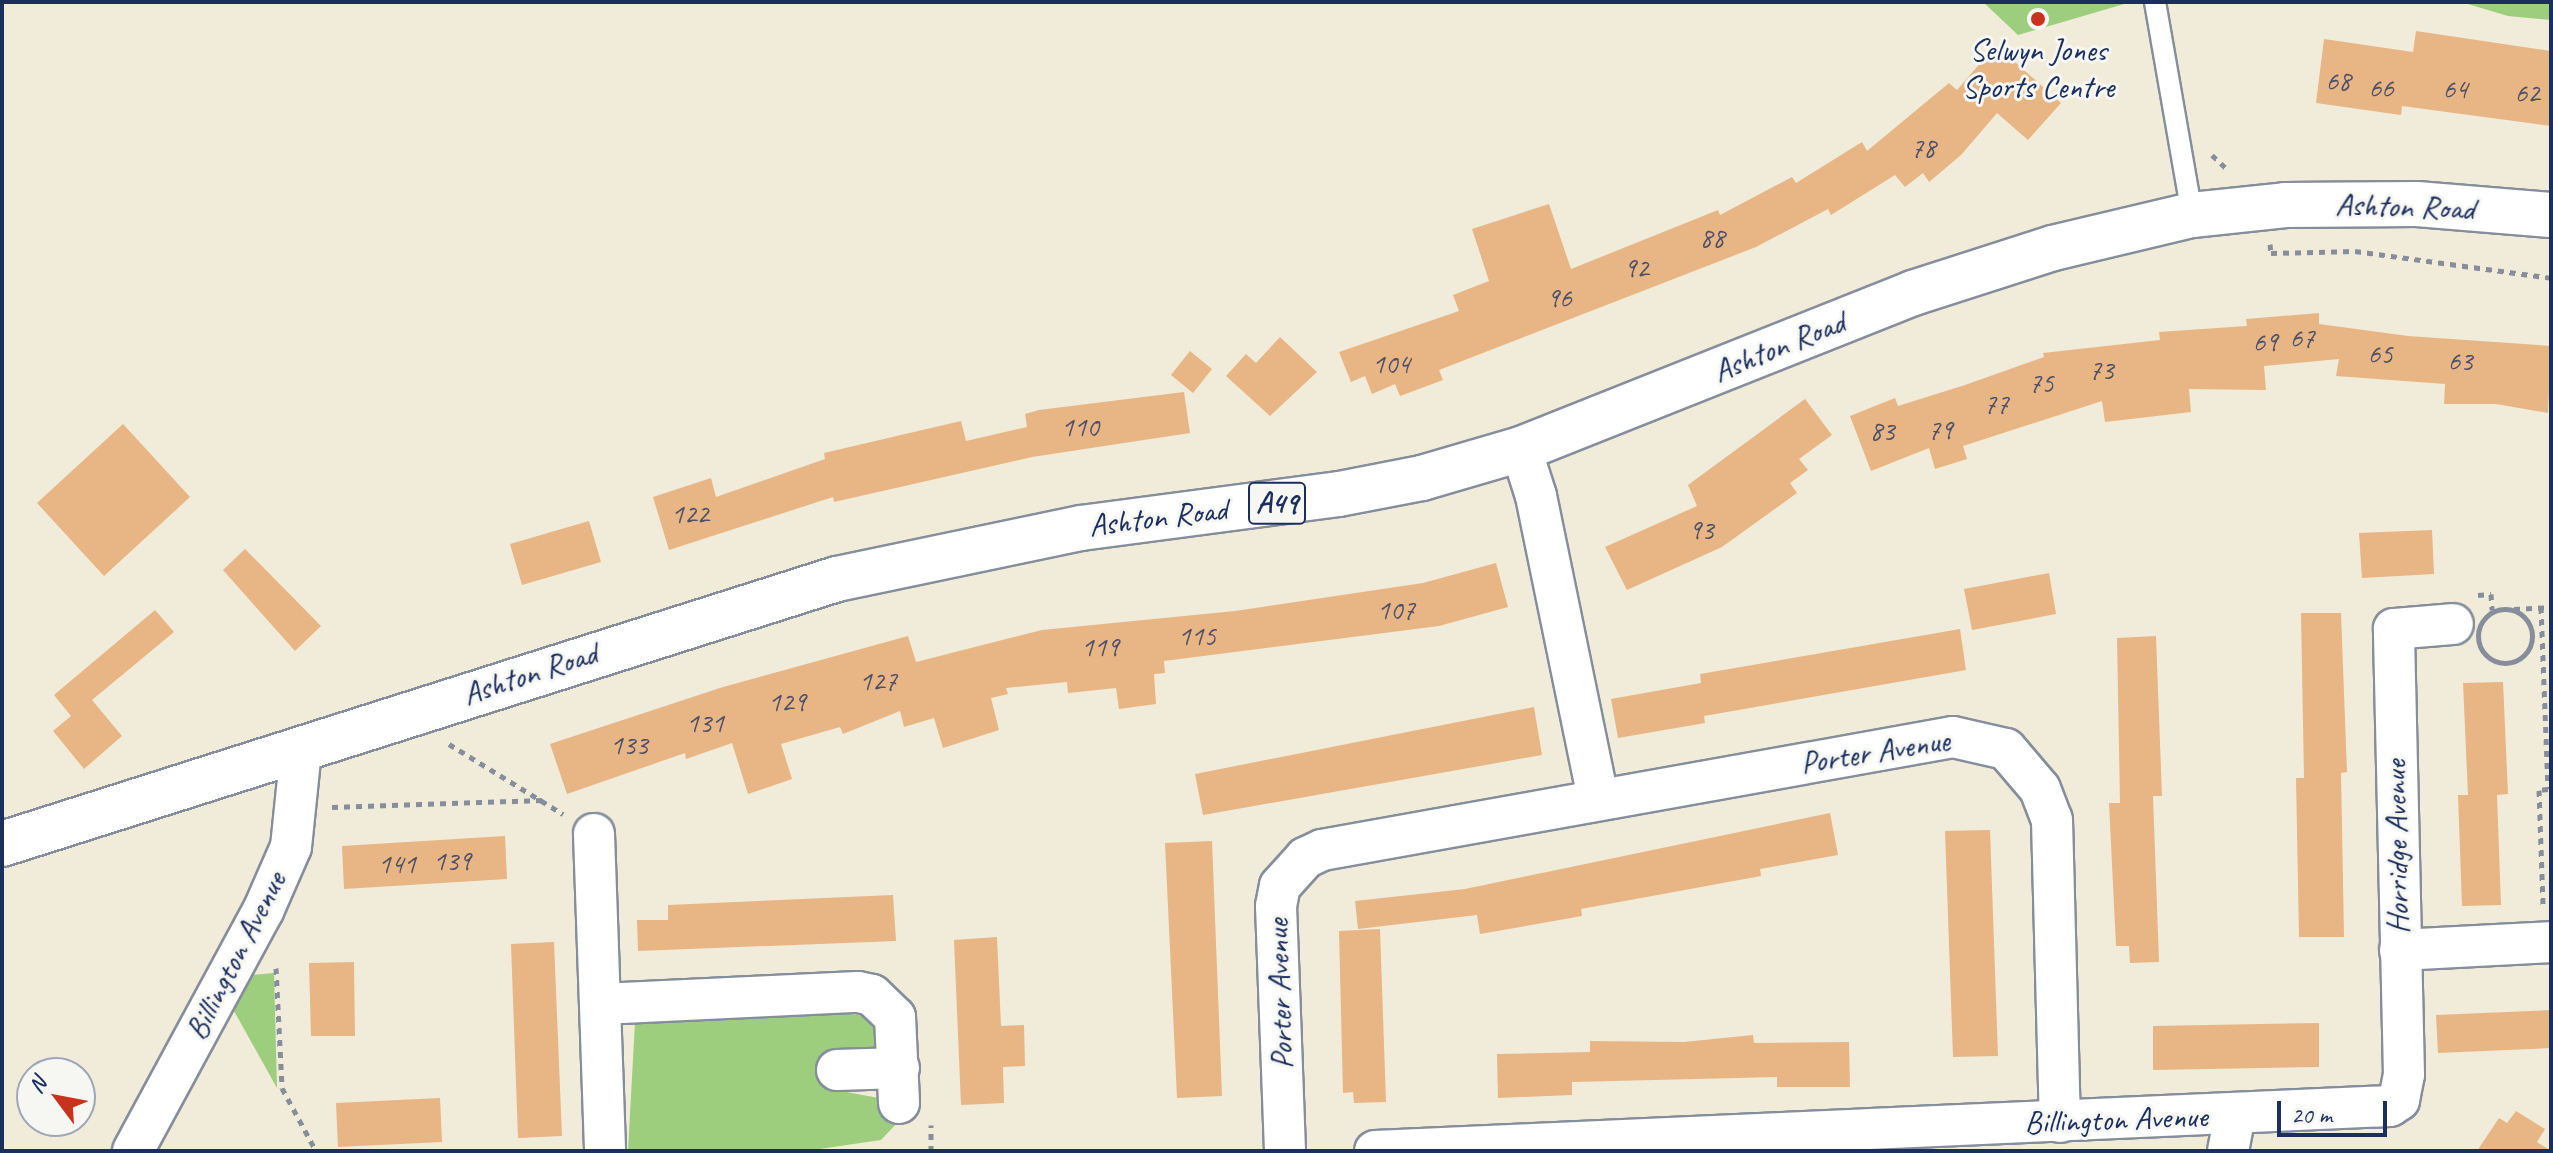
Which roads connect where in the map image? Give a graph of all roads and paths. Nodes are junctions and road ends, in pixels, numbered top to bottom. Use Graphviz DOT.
graph roads {
  1 [pos="2155,2"];
  2 [pos="2192,215"];
  3 [pos="2551,215"];
  4 [pos="2271,253"];
  5 [pos="2551,278"];
  6 [pos="1521,449"];
  7 [pos="2541,607"];
  8 [pos="2551,607"];
  9 [pos="2509,610"];
  10 [pos="2453,624"];
  11 [pos="441,740"];
  12 [pos="301,750"];
  13 [pos="2549,751"];
  14 [pos="1598,799"];
  15 [pos="543,800"];
  16 [pos="298,808"];
  17 [pos="594,834"];
  18 [pos="2,844"];
  19 [pos="2548,942"];
  20 [pos="2400,950"];
  21 [pos="235,963"];
  22 [pos="601,1004"];
  23 [pos="837,1070"];
  24 [pos="2376,1110"];
  25 [pos="2060,1122"];
  26 [pos="2231,1133"];
  27 [pos="133,1151"];
  28 [pos="316,1151"];
  29 [pos="605,1151"];
  30 [pos="1285,1151"];
  31 [pos="1375,1151"];
  1 -- 2 [label="lane"];
  2 -- 3 [label="main road, Ashton Road / A49"];
  2 -- 6 [label="main road, Ashton Road / A49"];
  4 -- 5 [label="path"];
  6 -- 12 [label="main road, Ashton Road / A49"];
  6 -- 14 [label="street"];
  7 -- 8 [label="path"];
  7 -- 9 [label="path"];
  7 -- 13 [label="path"];
  9 -- 9 [label="path"];
  10 -- 20 [label="street, Horridge Avenue"];
  11 -- 15 [label="path"];
  12 -- 16 [label="street, Billington Avenue"];
  12 -- 18 [label="main road, Ashton Road / A49"];
  13 -- 19 [label="path"];
  14 -- 25 [label="street, Porter Avenue"];
  14 -- 30 [label="street, Porter Avenue"];
  15 -- 16 [label="path"];
  15 -- 17 [label="path"];
  16 -- 21 [label="street, Billington Avenue"];
  17 -- 22 [label="street"];
  19 -- 20 [label="street"];
  20 -- 24 [label="street, Horridge Avenue"];
  21 -- 27 [label="street, Billington Avenue"];
  21 -- 28 [label="path"];
  22 -- 23 [label="street"];
  22 -- 29 [label="street"];
  24 -- 26 [label="street, Billington Avenue"];
  25 -- 26 [label="street, Billington Avenue"];
  25 -- 31 [label="street, Billington Avenue"];
}
